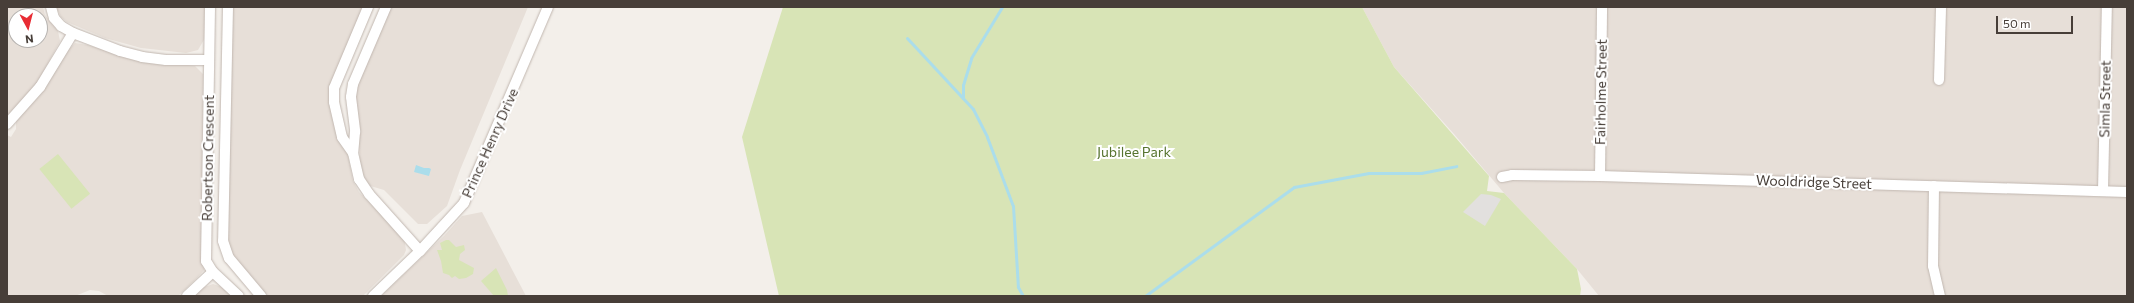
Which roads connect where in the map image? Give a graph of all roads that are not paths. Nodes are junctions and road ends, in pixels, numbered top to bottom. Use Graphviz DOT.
graph roads {
  1 [pos="51,7"];
  2 [pos="210,7"];
  3 [pos="228,7"];
  4 [pos="368,7"];
  5 [pos="386,7"];
  6 [pos="548,7"];
  7 [pos="1602,7"];
  8 [pos="1941,7"];
  9 [pos="2107,7"];
  10 [pos="73,33"];
  11 [pos="209,60"];
  12 [pos="1939,80"];
  13 [pos="7,124"];
  14 [pos="353,154"];
  15 [pos="1600,176"];
  16 [pos="1502,177"];
  17 [pos="1934,186"];
  18 [pos="2103,191"];
  19 [pos="2127,192"];
  20 [pos="420,251"];
  21 [pos="213,272"];
  22 [pos="187,296"];
  23 [pos="239,296"];
  24 [pos="261,296"];
  25 [pos="373,296"];
  26 [pos="1940,296"];
  1 -- 10 [label="street"];
  2 -- 11 [label="street, Robertson Crescent"];
  3 -- 24 [label="street, Robertson Crescent"];
  4 -- 14 [label="street"];
  5 -- 14 [label="street"];
  6 -- 20 [label="street, Prince Henry Drive"];
  7 -- 15 [label="street, Fairholme Street"];
  8 -- 12 [label="street"];
  9 -- 18 [label="street, Simla Street"];
  10 -- 11 [label="street"];
  10 -- 13 [label="street"];
  11 -- 21 [label="street, Robertson Crescent"];
  14 -- 20 [label="street"];
  15 -- 16 [label="street, Wooldridge Street"];
  15 -- 17 [label="street, Wooldridge Street"];
  17 -- 18 [label="street, Wooldridge Street"];
  17 -- 26 [label="street"];
  18 -- 19 [label="street, Wooldridge Street"];
  20 -- 25 [label="street, Prince Henry Drive"];
  21 -- 22 [label="street"];
  21 -- 23 [label="street, Robertson Crescent"];
}
